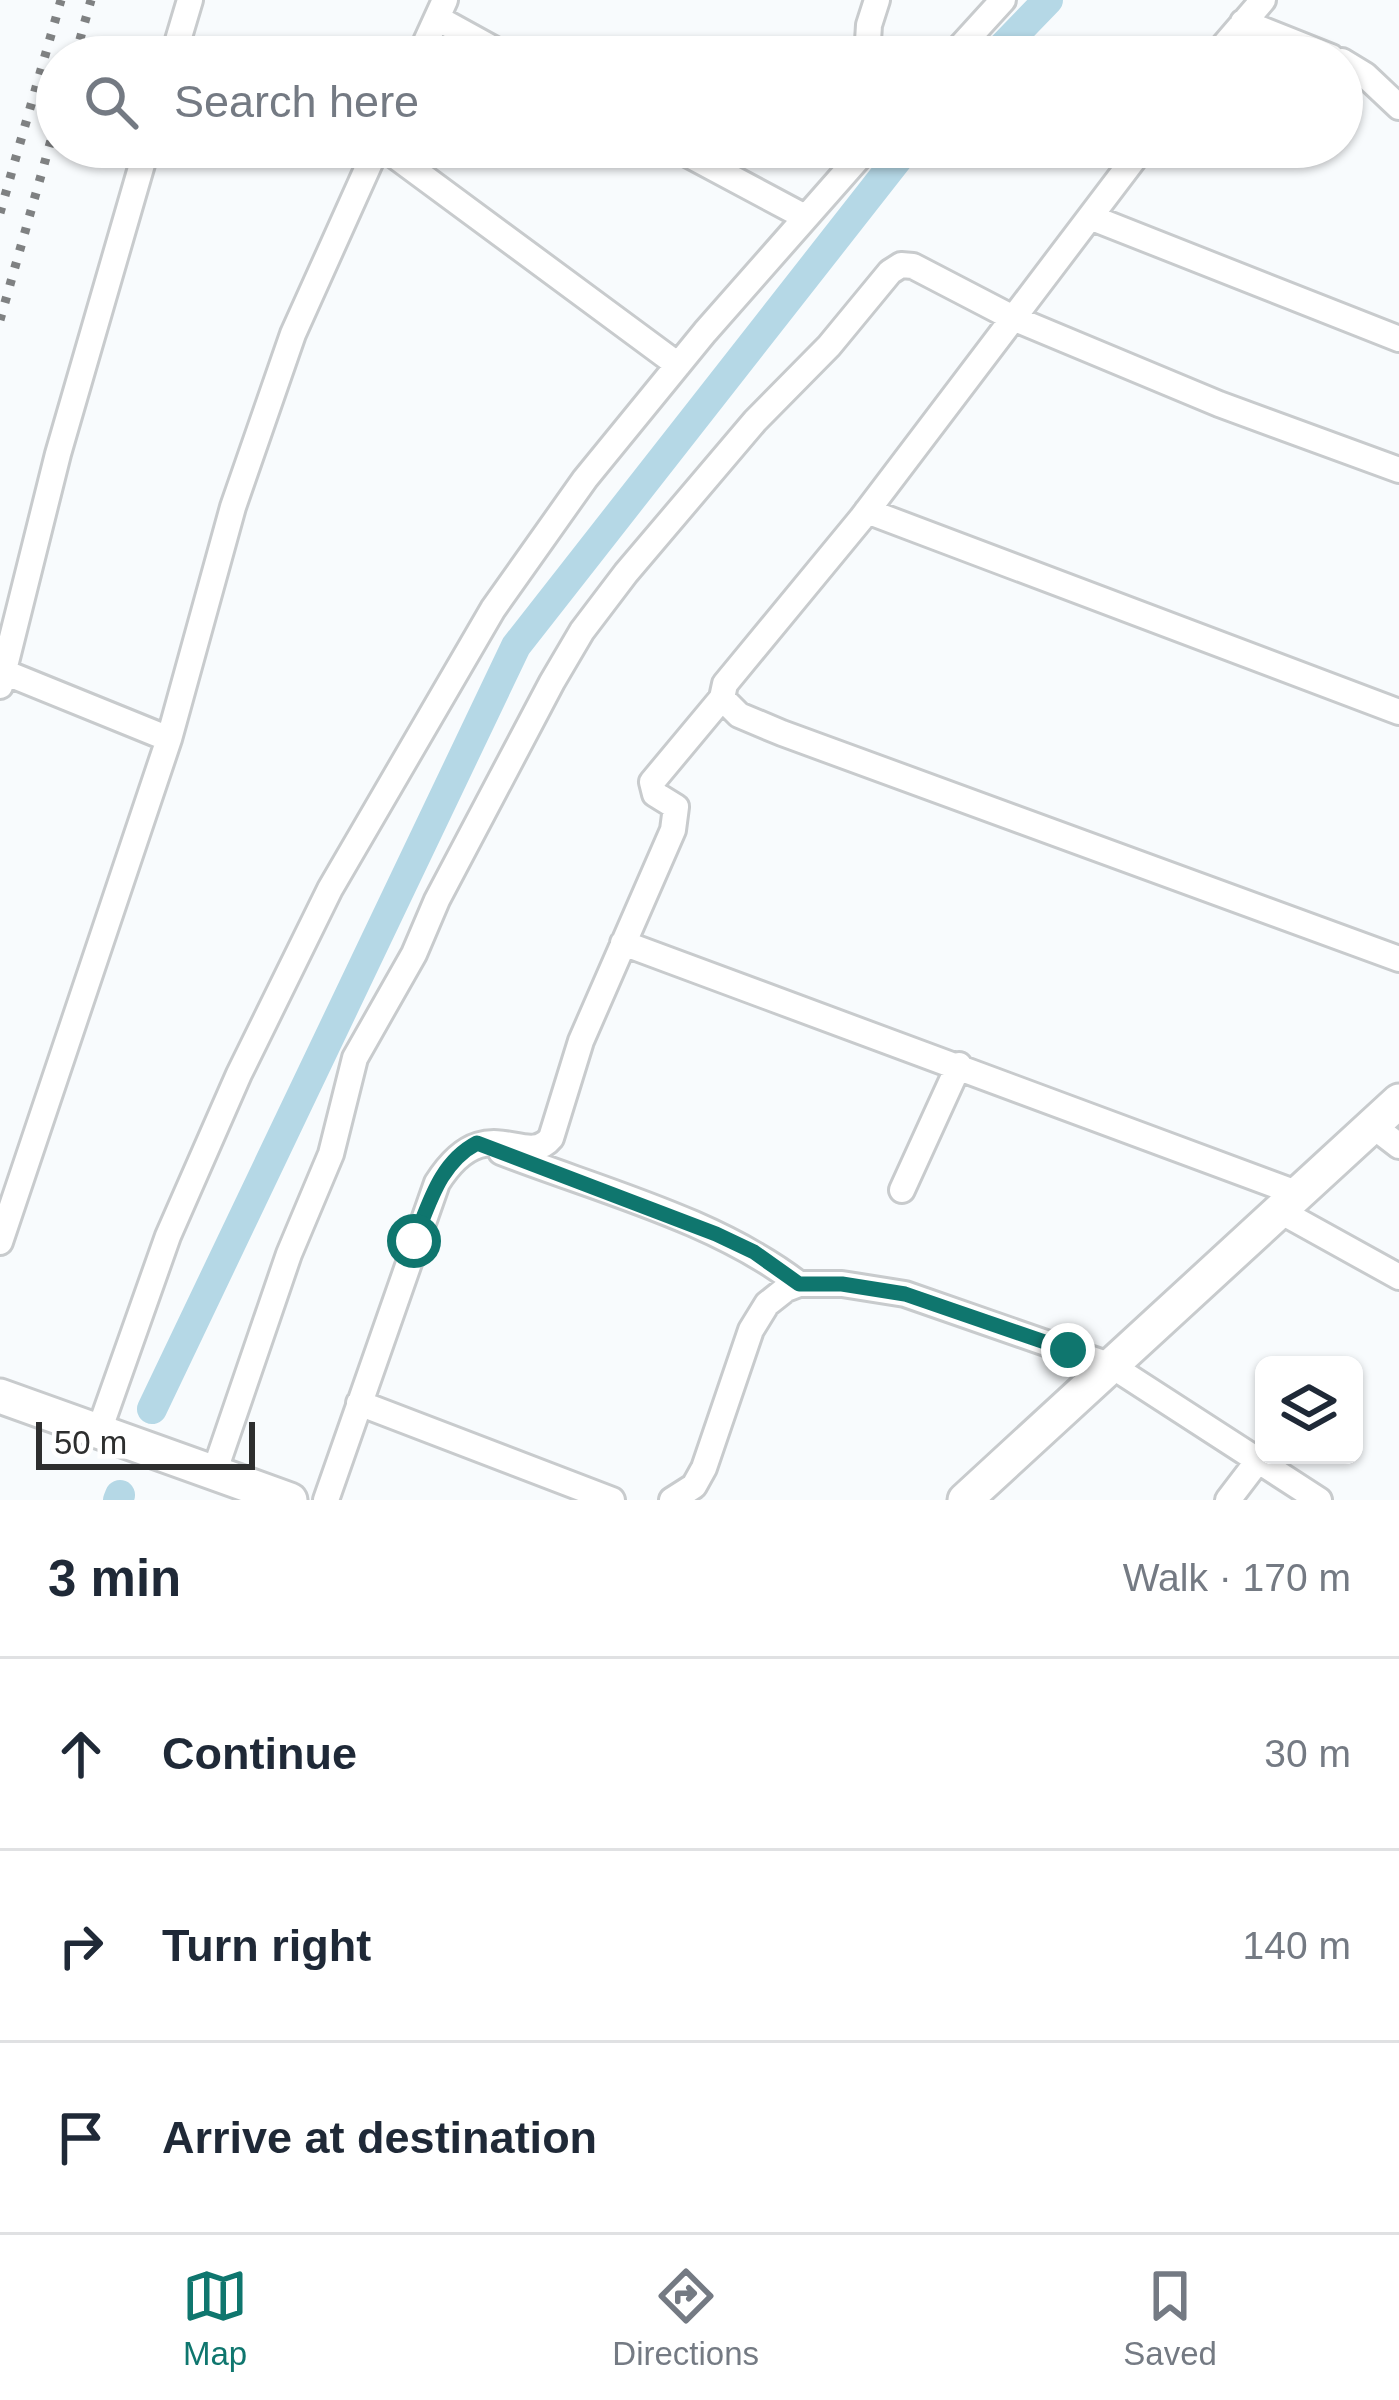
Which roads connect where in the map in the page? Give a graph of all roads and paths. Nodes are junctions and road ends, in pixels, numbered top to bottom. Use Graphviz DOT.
graph roads {
  1 [pos="190,0"];
  2 [pos="877,0"];
  3 [pos="1003,0"];
  4 [pos="1263,0"];
  5 [pos="441,9"];
  6 [pos="1243,22"];
  7 [pos="179,36"];
  8 [pos="479,36"];
  9 [pos="868,36"];
  10 [pos="970,36"];
  11 [pos="1231,36"];
  12 [pos="1278,36"];
  13 [pos="1363,74"];
  14 [pos="1399,107"];
  15 [pos="141,168"];
  16 [pos="370,168"];
  17 [pos="409,168"];
  18 [pos="713,168"];
  19 [pos="849,168"];
  20 [pos="1127,168"];
  21 [pos="805,217"];
  22 [pos="1090,217"];
  23 [pos="1013,318"];
  24 [pos="1399,339"];
  25 [pos="678,365"];
  26 [pos="1399,470"];
  27 [pos="867,511"];
  28 [pos="2,679"];
  29 [pos="722,698"];
  30 [pos="1399,712"];
  31 [pos="169,739"];
  32 [pos="623,943"];
  33 [pos="1399,959"];
  34 [pos="958,1066"];
  35 [pos="1399,1101"];
  36 [pos="1386,1136"];
  37 [pos="477,1143"];
  38 [pos="902,1190"];
  39 [pos="1289,1202"];
  40 [pos="0,1242"];
  41 [pos="1399,1277"];
  42 [pos="799,1284"];
  43 [pos="1112,1366"];
  44 [pos="0,1396"];
  45 [pos="359,1403"];
  46 [pos="99,1431"];
  47 [pos="1255,1461"];
  48 [pos="1255,1464"];
  49 [pos="1260,1464"];
  50 [pos="214,1473"];
  51 [pos="290,1500"];
  52 [pos="326,1500"];
  53 [pos="612,1500"];
  54 [pos="672,1500"];
  55 [pos="965,1500"];
  56 [pos="1228,1500"];
  57 [pos="1319,1500"];
  1 -- 7 [label="street"];
  2 -- 9 [label="street"];
  3 -- 10 [label="street"];
  4 -- 6 [label="street"];
  5 -- 8 [label="street"];
  6 -- 11 [label="street"];
  6 -- 12 [label="street"];
  13 -- 14 [label="street"];
  15 -- 28 [label="street"];
  16 -- 31 [label="street"];
  17 -- 25 [label="street"];
  18 -- 21 [label="street"];
  19 -- 21 [label="street"];
  20 -- 22 [label="street"];
  21 -- 25 [label="street"];
  22 -- 23 [label="street"];
  22 -- 24 [label="street"];
  23 -- 26 [label="street"];
  23 -- 27 [label="street"];
  23 -- 50 [label="street"];
  25 -- 46 [label="street"];
  27 -- 29 [label="street"];
  27 -- 30 [label="street"];
  28 -- 31 [label="street"];
  29 -- 32 [label="street"];
  29 -- 33 [label="street"];
  31 -- 40 [label="street"];
  32 -- 34 [label="street"];
  32 -- 37 [label="street"];
  34 -- 38 [label="street"];
  34 -- 39 [label="street"];
  35 -- 36 [label="main road"];
  36 -- 39 [label="main road"];
  37 -- 42 [label="street"];
  37 -- 45 [label="street"];
  39 -- 41 [label="street"];
  39 -- 43 [label="main road"];
  42 -- 43 [label="street"];
  42 -- 54 [label="street"];
  43 -- 47 [label="street"];
  43 -- 55 [label="main road"];
  44 -- 46 [label="main road"];
  45 -- 52 [label="street"];
  45 -- 53 [label="street"];
  46 -- 50 [label="main road"];
  48 -- 56 [label="street"];
  49 -- 57 [label="street"];
  50 -- 51 [label="main road"];
}
